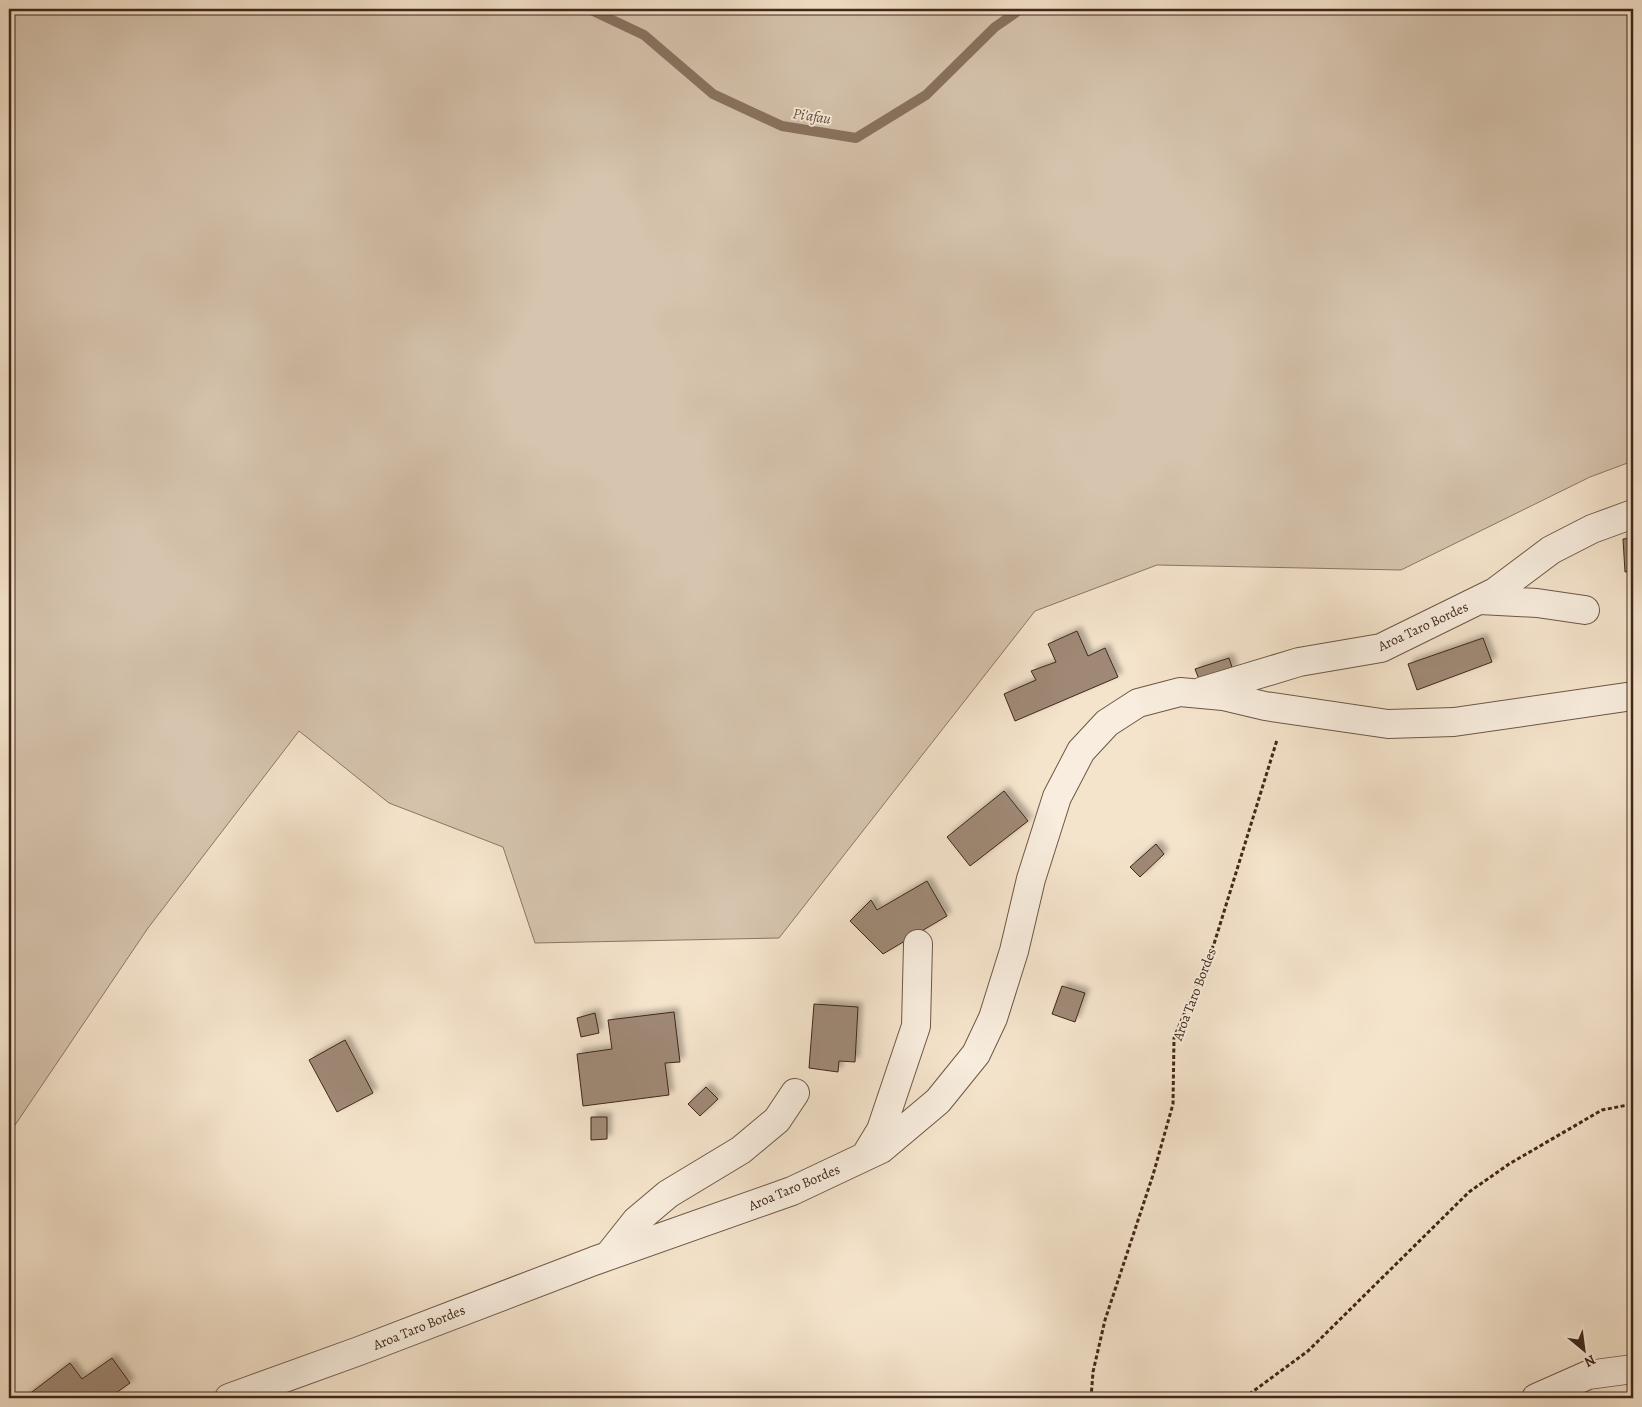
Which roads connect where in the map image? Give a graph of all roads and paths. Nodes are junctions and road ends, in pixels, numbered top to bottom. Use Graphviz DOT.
graph roads {
  1 [pos="1633,514"];
  2 [pos="1480,600"];
  3 [pos="1585,610"];
  4 [pos="1194,693"];
  5 [pos="1633,696"];
  6 [pos="1287,709"];
  7 [pos="918,944"];
  8 [pos="795,1093"];
  9 [pos="1633,1104"];
  10 [pos="865,1157"];
  11 [pos="609,1255"];
  12 [pos="1633,1369"];
  13 [pos="229,1398"];
  14 [pos="1091,1398"];
  15 [pos="1244,1398"];
  16 [pos="1490,1398"];
  17 [pos="1510,1398"];
  18 [pos="1536,1398"];
  1 -- 2 [label="street, Aroa Taro Bordes"];
  2 -- 3 [label="street"];
  2 -- 4 [label="street, Aroa Taro Bordes"];
  4 -- 6 [label="street, Aroa Taro Bordes"];
  4 -- 10 [label="street, Aroa Taro Bordes"];
  5 -- 6 [label="street, Aroa Taro Bordes"];
  6 -- 14 [label="path, Aroa Taro Bordes"];
  7 -- 10 [label="street"];
  8 -- 11 [label="street"];
  9 -- 15 [label="path"];
  10 -- 11 [label="street, Aroa Taro Bordes"];
  11 -- 13 [label="street, Aroa Taro Bordes"];
  12 -- 18 [label="street"];
  16 -- 17 [label="path"];
}
